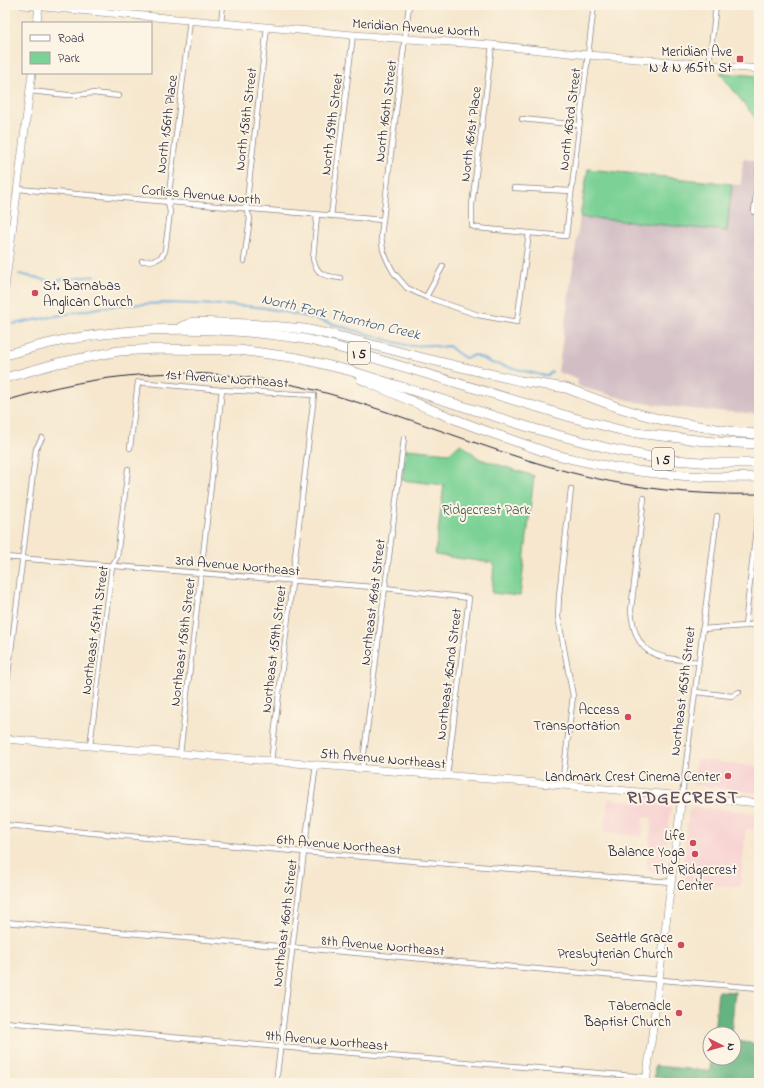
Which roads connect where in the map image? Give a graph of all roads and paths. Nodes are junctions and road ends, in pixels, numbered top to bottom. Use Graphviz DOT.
graph roads {
  1 [pos="23,5"];
  2 [pos="223,5"];
  3 [pos="409,5"];
  4 [pos="594,5"];
  5 [pos="716,5"];
  6 [pos="39,6"];
  7 [pos="190,20"];
  8 [pos="37,22"];
  9 [pos="221,23"];
  10 [pos="267,27"];
  11 [pos="352,36"];
  12 [pos="404,39"];
  13 [pos="492,45"];
  14 [pos="588,55"];
  15 [pos="709,65"];
  16 [pos="759,69"];
  17 [pos="32,74"];
  18 [pos="30,91"];
  19 [pos="119,96"];
  20 [pos="522,119"];
  21 [pos="579,125"];
  22 [pos="759,167"];
  23 [pos="514,188"];
  24 [pos="18,189"];
  25 [pos="571,191"];
  26 [pos="168,202"];
  27 [pos="246,208"];
  28 [pos="754,212"];
  29 [pos="318,215"];
  30 [pos="331,216"];
  31 [pos="382,220"];
  32 [pos="529,233"];
  33 [pos="244,260"];
  34 [pos="142,261"];
  35 [pos="443,266"];
  36 [pos="340,278"];
  37 [pos="5,288"];
  38 [pos="426,297"];
  39 [pos="176,328"];
  40 [pos="5,355"];
  41 [pos="326,365"];
  42 [pos="5,378"];
  43 [pos="222,390"];
  44 [pos="314,395"];
  45 [pos="759,434"];
  46 [pos="42,438"];
  47 [pos="404,438"];
  48 [pos="759,444"];
  49 [pos="130,448"];
  50 [pos="759,463"];
  51 [pos="128,469"];
  52 [pos="759,477"];
  53 [pos="571,489"];
  54 [pos="644,498"];
  55 [pos="717,516"];
  56 [pos="757,520"];
  57 [pos="5,557"];
  58 [pos="22,558"];
  59 [pos="112,566"];
  60 [pos="201,573"];
  61 [pos="292,580"];
  62 [pos="385,588"];
  63 [pos="469,598"];
  64 [pos="759,623"];
  65 [pos="745,626"];
  66 [pos="702,629"];
  67 [pos="698,662"];
  68 [pos="696,692"];
  69 [pos="739,692"];
  70 [pos="5,699"];
  71 [pos="5,739"];
  72 [pos="90,746"];
  73 [pos="180,754"];
  74 [pos="271,762"];
  75 [pos="316,765"];
  76 [pos="362,769"];
  77 [pos="447,776"];
  78 [pos="562,785"];
  79 [pos="682,796"];
  80 [pos="759,803"];
  81 [pos="5,825"];
  82 [pos="304,852"];
  83 [pos="671,882"];
  84 [pos="5,922"];
  85 [pos="293,948"];
  86 [pos="659,980"];
  87 [pos="759,988"];
  88 [pos="5,1022"];
  89 [pos="280,1047"];
  90 [pos="647,1080"];
  91 [pos="276,1083"];
  1 -- 6 [label="street, Meridian Avenue North"];
  2 -- 9 [label="street"];
  3 -- 12 [label="street, North 160th Street"];
  4 -- 14 [label="street, North 163rd Street"];
  5 -- 15 [label="street"];
  6 -- 7 [label="street, Meridian Avenue North"];
  6 -- 8 [label="street"];
  7 -- 9 [label="street, Meridian Avenue North"];
  7 -- 26 [label="street, North 156th Place"];
  9 -- 10 [label="street, Meridian Avenue North"];
  10 -- 11 [label="street, Meridian Avenue North"];
  10 -- 27 [label="street, North 158th Street"];
  11 -- 12 [label="street, Meridian Avenue North"];
  11 -- 30 [label="street, North 159th Street"];
  12 -- 13 [label="street, Meridian Avenue North"];
  12 -- 31 [label="street, North 160th Street"];
  13 -- 14 [label="street, Meridian Avenue North"];
  13 -- 32 [label="street, North 161st Place"];
  14 -- 15 [label="street, Meridian Avenue North"];
  14 -- 21 [label="street, North 163rd Street"];
  15 -- 16 [label="street, Meridian Avenue North"];
  17 -- 18 [label="street"];
  18 -- 19 [label="street"];
  18 -- 24 [label="street"];
  20 -- 21 [label="street"];
  21 -- 25 [label="street, North 163rd Street"];
  22 -- 28 [label="street"];
  23 -- 25 [label="street"];
  24 -- 26 [label="street, Corliss Avenue North"];
  24 -- 37 [label="street"];
  25 -- 32 [label="street, North 163rd Street"];
  26 -- 27 [label="street, Corliss Avenue North"];
  26 -- 34 [label="street, North 156th Place"];
  27 -- 29 [label="street, Corliss Avenue North"];
  27 -- 33 [label="street, North 158th Street"];
  29 -- 30 [label="street, Corliss Avenue North"];
  29 -- 36 [label="street"];
  30 -- 31 [label="street, Corliss Avenue North"];
  31 -- 38 [label="street, North 160th Street"];
  32 -- 38 [label="street, North 160th Street"];
  35 -- 38 [label="street"];
  39 -- 40 [label="highway, I 5"];
  39 -- 45 [label="highway"];
  39 -- 48 [label="highway, I 5"];
  41 -- 42 [label="highway, I 5"];
  41 -- 50 [label="highway, I 5"];
  41 -- 52 [label="highway"];
  43 -- 44 [label="street, 1st Avenue Northeast"];
  43 -- 49 [label="street, 1st Avenue Northeast"];
  43 -- 60 [label="street, Northeast 158th Street"];
  44 -- 61 [label="street, Northeast 159th Street"];
  46 -- 58 [label="street"];
  47 -- 62 [label="street, Northeast 161st Street"];
  51 -- 59 [label="street, Northeast 157th Street"];
  53 -- 78 [label="street"];
  54 -- 67 [label="street"];
  55 -- 66 [label="street, Northeast 165th Street"];
  56 -- 65 [label="street"];
  57 -- 58 [label="street, 3rd Avenue Northeast"];
  58 -- 59 [label="street, 3rd Avenue Northeast"];
  58 -- 70 [label="street"];
  59 -- 60 [label="street, 3rd Avenue Northeast"];
  59 -- 72 [label="street, Northeast 157th Street"];
  60 -- 61 [label="street, 3rd Avenue Northeast"];
  60 -- 73 [label="street, Northeast 158th Street"];
  61 -- 62 [label="street, 3rd Avenue Northeast"];
  61 -- 74 [label="street, Northeast 159th Street"];
  62 -- 63 [label="street, 3rd Avenue Northeast"];
  62 -- 76 [label="street, Northeast 161st Street"];
  63 -- 77 [label="street, Northeast 162nd Street"];
  64 -- 65 [label="street"];
  65 -- 66 [label="street"];
  66 -- 67 [label="street, Northeast 165th Street"];
  67 -- 68 [label="street, Northeast 165th Street"];
  68 -- 69 [label="street"];
  68 -- 79 [label="street, Northeast 165th Street"];
  71 -- 72 [label="street, 5th Avenue Northeast"];
  72 -- 73 [label="street, 5th Avenue Northeast"];
  73 -- 74 [label="street, 5th Avenue Northeast"];
  74 -- 75 [label="street, 5th Avenue Northeast"];
  75 -- 76 [label="street, 5th Avenue Northeast"];
  75 -- 82 [label="street, Northeast 160th Street"];
  76 -- 77 [label="street, 5th Avenue Northeast"];
  77 -- 78 [label="street, 5th Avenue Northeast"];
  78 -- 79 [label="street, 5th Avenue Northeast"];
  79 -- 80 [label="street, 5th Avenue Northeast"];
  79 -- 83 [label="street, Northeast 165th Street"];
  81 -- 82 [label="street, 6th Avenue Northeast"];
  82 -- 83 [label="street, 6th Avenue Northeast"];
  82 -- 85 [label="street, Northeast 160th Street"];
  83 -- 86 [label="street, Northeast 165th Street"];
  84 -- 85 [label="street, 8th Avenue Northeast"];
  85 -- 86 [label="street, 8th Avenue Northeast"];
  85 -- 89 [label="street, Northeast 160th Street"];
  86 -- 87 [label="street, 8th Avenue Northeast"];
  86 -- 90 [label="street, Northeast 165th Street"];
  88 -- 89 [label="street, 9th Avenue Northeast"];
  89 -- 90 [label="street, 9th Avenue Northeast"];
  89 -- 91 [label="street, Northeast 160th Street"];
}
